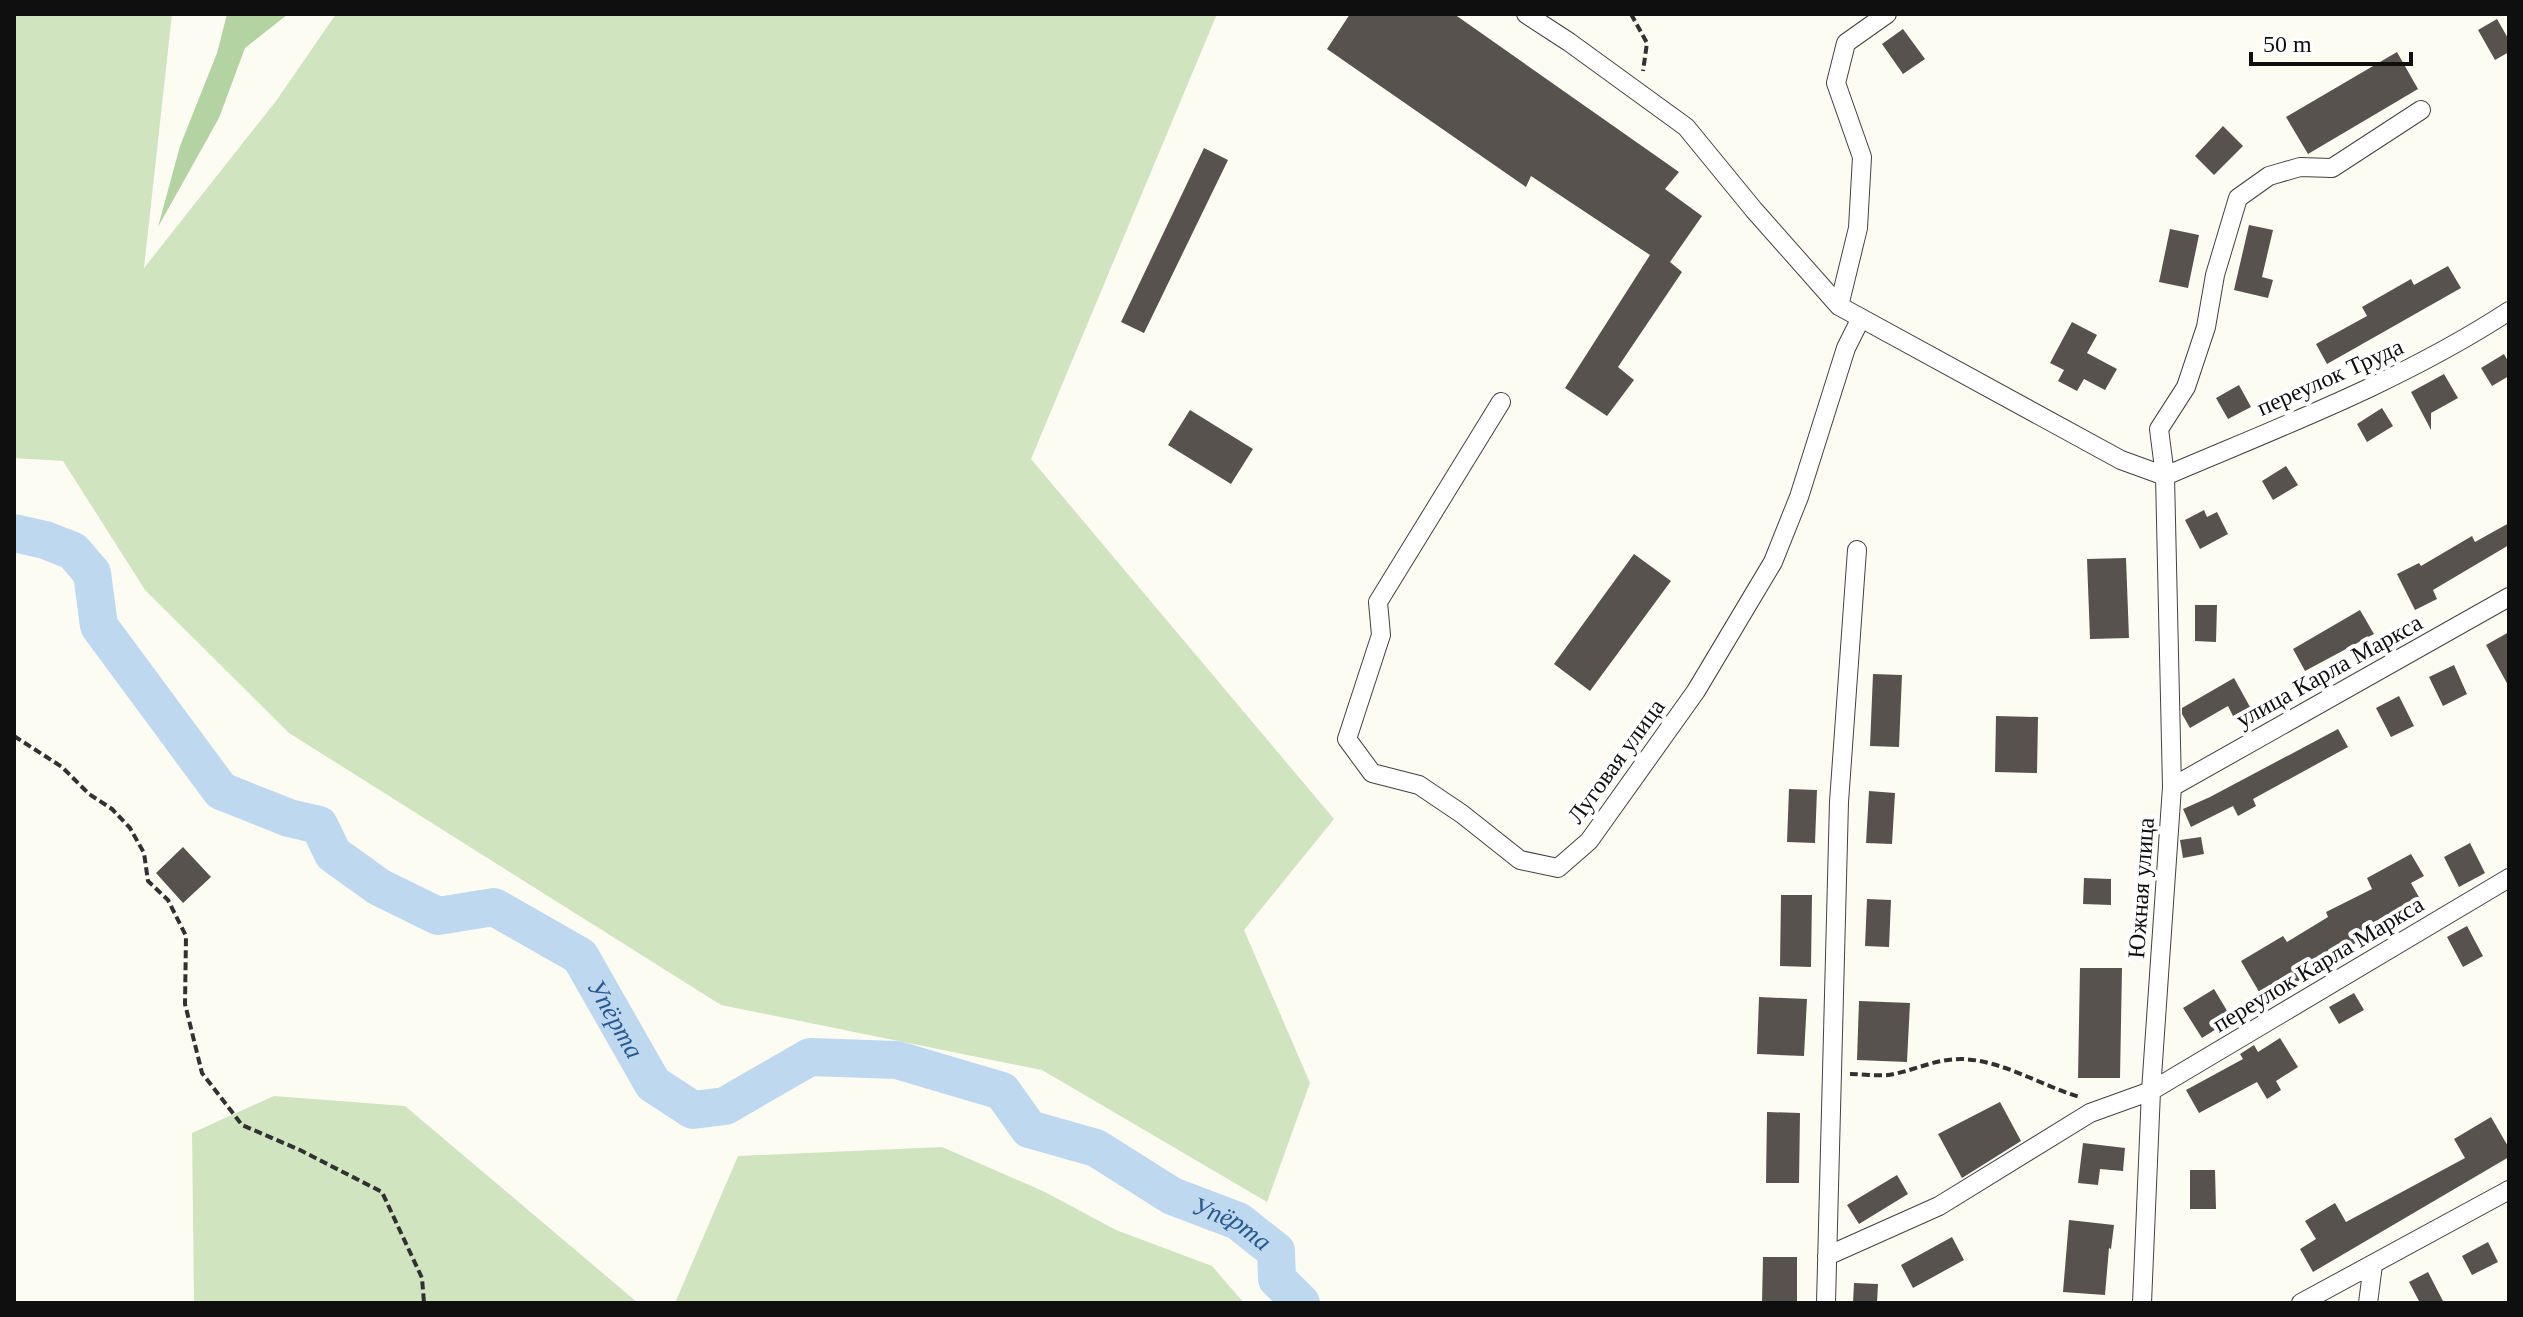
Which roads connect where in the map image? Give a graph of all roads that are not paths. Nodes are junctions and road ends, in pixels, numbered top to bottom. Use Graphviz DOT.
graph roads {
  1 [pos="1526,14"];
  2 [pos="1887,14"];
  3 [pos="2421,110"];
  4 [pos="1839,306"];
  5 [pos="2509,311"];
  6 [pos="1861,318"];
  7 [pos="1501,402"];
  8 [pos="2165,476"];
  9 [pos="1857,550"];
  10 [pos="2509,597"];
  11 [pos="2172,787"];
  12 [pos="2509,878"];
  13 [pos="2151,1091"];
  14 [pos="2509,1190"];
  15 [pos="1827,1256"];
  16 [pos="2373,1265"];
  17 [pos="1826,1303"];
  18 [pos="2142,1303"];
  19 [pos="2301,1303"];
  20 [pos="2368,1303"];
  1 -- 4 [label="street"];
  2 -- 4 [label="street"];
  3 -- 8 [label="street, Южная улица"];
  4 -- 6 [label="street"];
  5 -- 8 [label="street, переулок Труда"];
  6 -- 7 [label="street, Луговая улица"];
  6 -- 8 [label="street"];
  8 -- 11 [label="street, Южная улица"];
  9 -- 15 [label="street"];
  10 -- 11 [label="street, улица Карла Маркса"];
  11 -- 13 [label="street, Южная улица"];
  12 -- 13 [label="street, переулок Карла Маркса"];
  13 -- 15 [label="street, переулок Карла Маркса"];
  13 -- 18 [label="street, Южная улица"];
  14 -- 16 [label="street"];
  15 -- 17 [label="street"];
  16 -- 19 [label="street"];
  16 -- 20 [label="street"];
}
